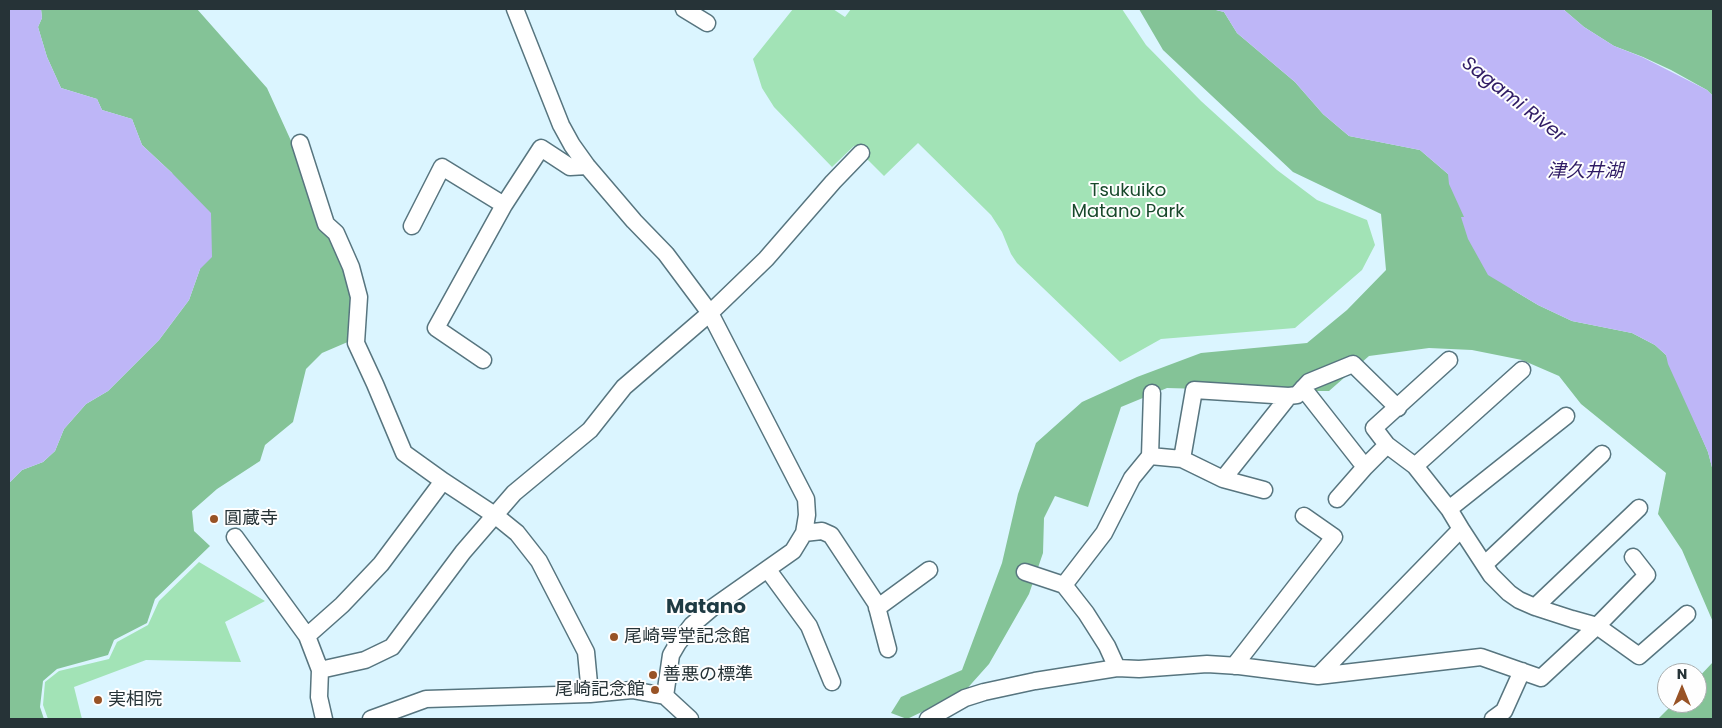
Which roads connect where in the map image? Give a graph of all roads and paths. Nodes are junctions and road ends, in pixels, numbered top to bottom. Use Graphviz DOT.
graph roads {
  1 [pos="514,9"];
  2 [pos="684,9"];
  3 [pos="707,23"];
  4 [pos="300,143"];
  5 [pos="861,152"];
  6 [pos="587,166"];
  7 [pos="504,205"];
  8 [pos="412,226"];
  9 [pos="710,313"];
  10 [pos="483,360"];
  11 [pos="1450,360"];
  12 [pos="1522,370"];
  13 [pos="1296,392"];
  14 [pos="1152,393"];
  15 [pos="1398,408"];
  16 [pos="1566,416"];
  17 [pos="1387,445"];
  18 [pos="1602,454"];
  19 [pos="1150,456"];
  20 [pos="1182,459"];
  21 [pos="1414,466"];
  22 [pos="1365,467"];
  23 [pos="1223,479"];
  24 [pos="443,481"];
  25 [pos="1264,490"];
  26 [pos="1337,499"];
  27 [pos="1639,508"];
  28 [pos="1449,509"];
  29 [pos="496,516"];
  30 [pos="1304,516"];
  31 [pos="1461,529"];
  32 [pos="804,532"];
  33 [pos="235,537"];
  34 [pos="1633,557"];
  35 [pos="1485,564"];
  36 [pos="768,570"];
  37 [pos="929,570"];
  38 [pos="1025,572"];
  39 [pos="1064,585"];
  40 [pos="1535,607"];
  41 [pos="877,608"];
  42 [pos="1687,614"];
  43 [pos="1597,626"];
  44 [pos="307,636"];
  45 [pos="888,649"];
  46 [pos="1234,666"];
  47 [pos="1117,668"];
  48 [pos="320,670"];
  49 [pos="1522,672"];
  50 [pos="1318,676"];
  51 [pos="832,682"];
  52 [pos="590,694"];
  53 [pos="665,696"];
  54 [pos="324,719"];
  55 [pos="371,719"];
  56 [pos="690,719"];
  57 [pos="928,719"];
  58 [pos="1493,719"];
  1 -- 6 [label="street"];
  2 -- 3 [label="street"];
  4 -- 24 [label="street"];
  5 -- 9 [label="street"];
  6 -- 7 [label="street"];
  6 -- 9 [label="street"];
  7 -- 8 [label="street"];
  7 -- 10 [label="street"];
  9 -- 29 [label="street"];
  9 -- 32 [label="street"];
  11 -- 15 [label="street"];
  12 -- 21 [label="street"];
  13 -- 15 [label="street"];
  13 -- 20 [label="street"];
  13 -- 22 [label="street"];
  13 -- 23 [label="street"];
  14 -- 19 [label="street"];
  15 -- 17 [label="street"];
  16 -- 28 [label="street"];
  17 -- 21 [label="street"];
  17 -- 22 [label="street"];
  18 -- 35 [label="street"];
  19 -- 20 [label="street"];
  19 -- 39 [label="street"];
  20 -- 23 [label="street"];
  21 -- 28 [label="street"];
  22 -- 26 [label="street"];
  23 -- 25 [label="street"];
  24 -- 29 [label="street"];
  24 -- 44 [label="street"];
  27 -- 40 [label="street"];
  28 -- 31 [label="street"];
  29 -- 48 [label="street"];
  29 -- 52 [label="street"];
  30 -- 46 [label="street"];
  31 -- 35 [label="street"];
  31 -- 50 [label="street"];
  32 -- 36 [label="street"];
  32 -- 41 [label="street"];
  33 -- 44 [label="street"];
  34 -- 43 [label="street"];
  35 -- 40 [label="street"];
  36 -- 51 [label="street"];
  36 -- 53 [label="street"];
  37 -- 41 [label="street"];
  38 -- 39 [label="street"];
  39 -- 47 [label="street"];
  40 -- 43 [label="street"];
  41 -- 45 [label="street"];
  42 -- 43 [label="street"];
  43 -- 49 [label="street"];
  44 -- 48 [label="street"];
  46 -- 47 [label="street"];
  46 -- 50 [label="street"];
  47 -- 57 [label="street"];
  48 -- 54 [label="street"];
  49 -- 50 [label="street"];
  49 -- 58 [label="street"];
  52 -- 53 [label="street"];
  52 -- 55 [label="street"];
  53 -- 56 [label="street"];
}
